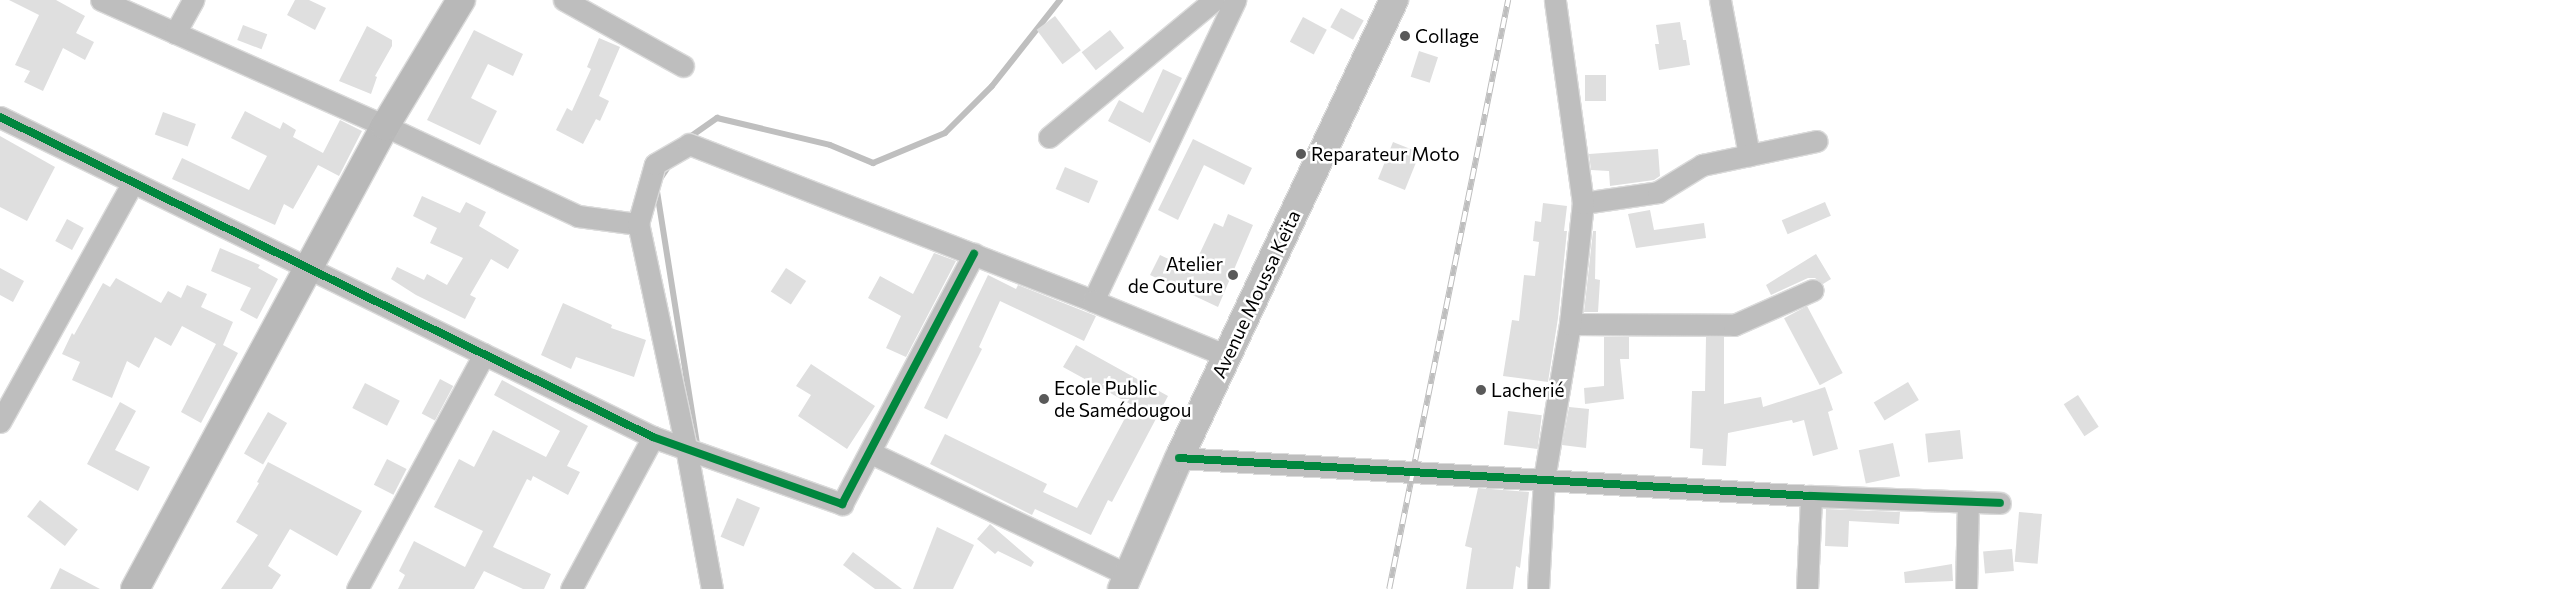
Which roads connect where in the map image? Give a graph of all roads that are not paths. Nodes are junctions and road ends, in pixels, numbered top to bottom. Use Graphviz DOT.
graph roads {
  1 [pos="101,0"];
  2 [pos="194,0"];
  3 [pos="461,0"];
  4 [pos="564,0"];
  5 [pos="1214,0"];
  6 [pos="1235,0"];
  7 [pos="1394,0"];
  8 [pos="1555,0"];
  9 [pos="1720,0"];
  10 [pos="175,33"];
  11 [pos="683,66"];
  12 [pos="0,117"];
  13 [pos="384,126"];
  14 [pos="1049,137"];
  15 [pos="1817,141"];
  16 [pos="1749,155"];
  17 [pos="133,182"];
  18 [pos="1583,203"];
  19 [pos="638,224"];
  20 [pos="974,254"];
  21 [pos="308,268"];
  22 [pos="1813,290"];
  23 [pos="1093,300"];
  24 [pos="1570,324"];
  25 [pos="484,354"];
  26 [pos="1227,356"];
  27 [pos="0,422"];
  28 [pos="653,437"];
  29 [pos="686,447"];
  30 [pos="871,452"];
  31 [pos="1179,458"];
  32 [pos="1544,479"];
  33 [pos="1811,496"];
  34 [pos="1968,502"];
  35 [pos="2000,504"];
  36 [pos="1125,582"];
  37 [pos="135,589"];
  38 [pos="357,589"];
  39 [pos="571,589"];
  40 [pos="712,589"];
  41 [pos="1538,589"];
  42 [pos="1807,589"];
  43 [pos="1966,589"];
  1 -- 10 [label="street"];
  2 -- 10 [label="street"];
  3 -- 13 [label="street"];
  4 -- 11 [label="street"];
  5 -- 14 [label="street"];
  6 -- 23 [label="street"];
  7 -- 26 [label="main road, Avenue Moussa Keïta"];
  8 -- 18 [label="street"];
  9 -- 16 [label="street"];
  10 -- 13 [label="street"];
  12 -- 17 [label="street"];
  13 -- 19 [label="street"];
  13 -- 21 [label="street"];
  15 -- 16 [label="street"];
  16 -- 18 [label="street"];
  17 -- 21 [label="street"];
  17 -- 27 [label="street"];
  18 -- 24 [label="street"];
  19 -- 20 [label="street"];
  19 -- 29 [label="street"];
  20 -- 23 [label="street"];
  20 -- 30 [label="street"];
  21 -- 25 [label="street"];
  21 -- 37 [label="street"];
  22 -- 24 [label="street"];
  23 -- 26 [label="street"];
  24 -- 32 [label="street"];
  25 -- 28 [label="street"];
  25 -- 38 [label="street"];
  26 -- 31 [label="main road, Avenue Moussa Keïta"];
  28 -- 29 [label="street"];
  28 -- 39 [label="street"];
  29 -- 30 [label="street"];
  29 -- 40 [label="street"];
  30 -- 36 [label="street"];
  31 -- 32 [label="street"];
  31 -- 36 [label="main road, Avenue Moussa Keïta"];
  32 -- 33 [label="street"];
  32 -- 41 [label="street"];
  33 -- 34 [label="street"];
  33 -- 42 [label="street"];
  34 -- 35 [label="street"];
  34 -- 43 [label="street"];
}
